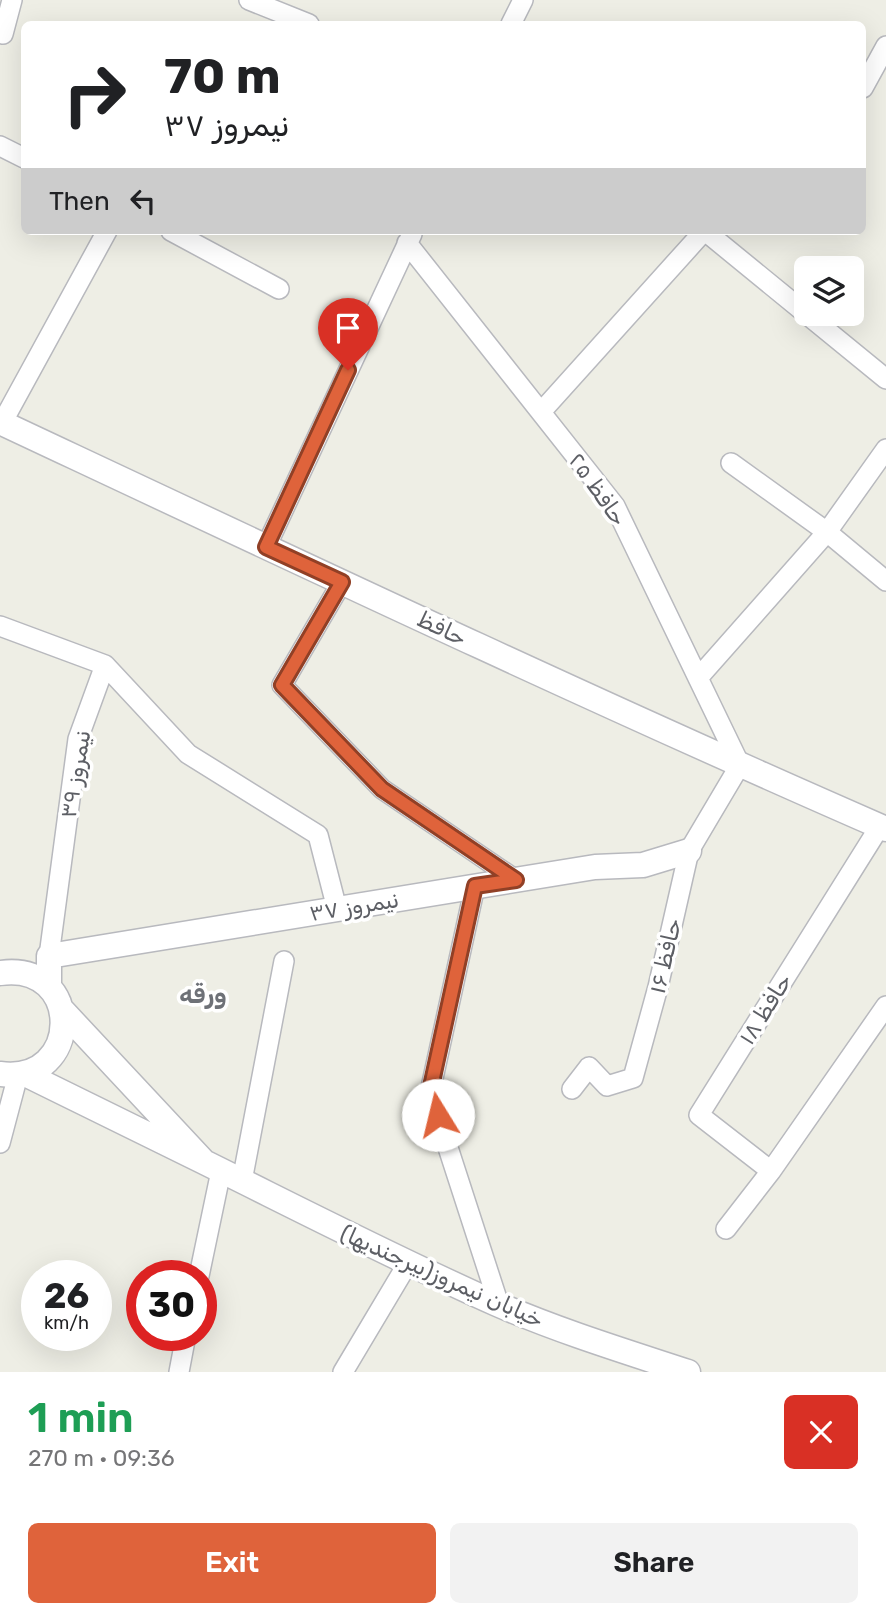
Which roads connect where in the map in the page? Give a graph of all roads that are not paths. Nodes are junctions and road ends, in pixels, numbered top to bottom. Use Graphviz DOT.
graph roads {
  1 [pos="12,0"];
  2 [pos="249,0"];
  3 [pos="523,0"];
  4 [pos="302,21"];
  5 [pos="512,21"];
  6 [pos="3,34"];
  7 [pos="886,46"];
  8 [pos="866,83"];
  9 [pos="0,146"];
  10 [pos="21,156"];
  11 [pos="105,235"];
  12 [pos="178,235"];
  13 [pos="700,235"];
  14 [pos="709,235"];
  15 [pos="410,237"];
  16 [pos="279,289"];
  17 [pos="886,379"];
  18 [pos="541,412"];
  19 [pos="1,422"];
  20 [pos="886,449"];
  21 [pos="731,463"];
  22 [pos="827,532"];
  23 [pos="266,547"];
  24 [pos="886,581"];
  25 [pos="342,582"];
  26 [pos="0,626"];
  27 [pos="105,665"];
  28 [pos="698,678"];
  29 [pos="740,765"];
  30 [pos="883,828"];
  31 [pos="689,851"];
  32 [pos="516,880"];
  33 [pos="475,886"];
  34 [pos="337,909"];
  35 [pos="49,956"];
  36 [pos="284,961"];
  37 [pos="0,972"];
  38 [pos="26,973"];
  39 [pos="49,986"];
  40 [pos="886,1006"];
  41 [pos="62,1010"];
  42 [pos="14,1074"];
  43 [pos="572,1089"];
  44 [pos="0,1143"];
  45 [pos="223,1171"];
  46 [pos="771,1171"];
  47 [pos="726,1229"];
  48 [pos="203,1260"];
  49 [pos="408,1263"];
  50 [pos="499,1305"];
  51 [pos="183,1351"];
  52 [pos="179,1372"];
  53 [pos="343,1372"];
  54 [pos="688,1372"];
  1 -- 6 [label="street"];
  2 -- 4 [label="street"];
  3 -- 5 [label="street"];
  7 -- 8 [label="street"];
  9 -- 10 [label="street"];
  11 -- 19 [label="street"];
  12 -- 16 [label="street"];
  13 -- 18 [label="street"];
  14 -- 17 [label="street"];
  15 -- 18 [label="street, حافظ ۲۵"];
  15 -- 23 [label="street"];
  18 -- 28 [label="street, حافظ ۲۵"];
  19 -- 23 [label="street, حافظ"];
  20 -- 22 [label="street"];
  21 -- 22 [label="street"];
  22 -- 24 [label="street"];
  22 -- 28 [label="street"];
  23 -- 25 [label="street, حافظ"];
  25 -- 29 [label="street, حافظ"];
  25 -- 32 [label="street"];
  26 -- 27 [label="street"];
  27 -- 34 [label="street"];
  27 -- 35 [label="street, نیمروز ۳۹"];
  28 -- 29 [label="street, حافظ ۲۵"];
  29 -- 30 [label="street, حافظ"];
  29 -- 31 [label="street, حافظ ۱۶"];
  30 -- 46 [label="street, حافظ ۱۸"];
  31 -- 32 [label="street, نیمروز ۳۷"];
  31 -- 43 [label="street, حافظ ۱۶"];
  32 -- 33 [label="street, نیمروز ۳۷"];
  33 -- 34 [label="street, نیمروز ۳۷"];
  33 -- 50 [label="street"];
  34 -- 35 [label="street, نیمروز ۳۷"];
  35 -- 38 [label="street"];
  35 -- 39 [label="street"];
  36 -- 45 [label="street"];
  37 -- 38 [label="street"];
  38 -- 39 [label="street"];
  39 -- 41 [label="street"];
  40 -- 46 [label="street"];
  41 -- 42 [label="street"];
  41 -- 45 [label="street"];
  42 -- 44 [label="street"];
  42 -- 45 [label="street, خیابان نیمروز(بیرجندیها)"];
  45 -- 48 [label="street"];
  45 -- 49 [label="street, خیابان نیمروز(بیرجندیها)"];
  46 -- 47 [label="street"];
  49 -- 50 [label="street, خیابان نیمروز(بیرجندیها)"];
  49 -- 53 [label="street"];
  50 -- 54 [label="street, خیابان نیمروز(بیرجندیها)"];
  51 -- 52 [label="street"];
}
